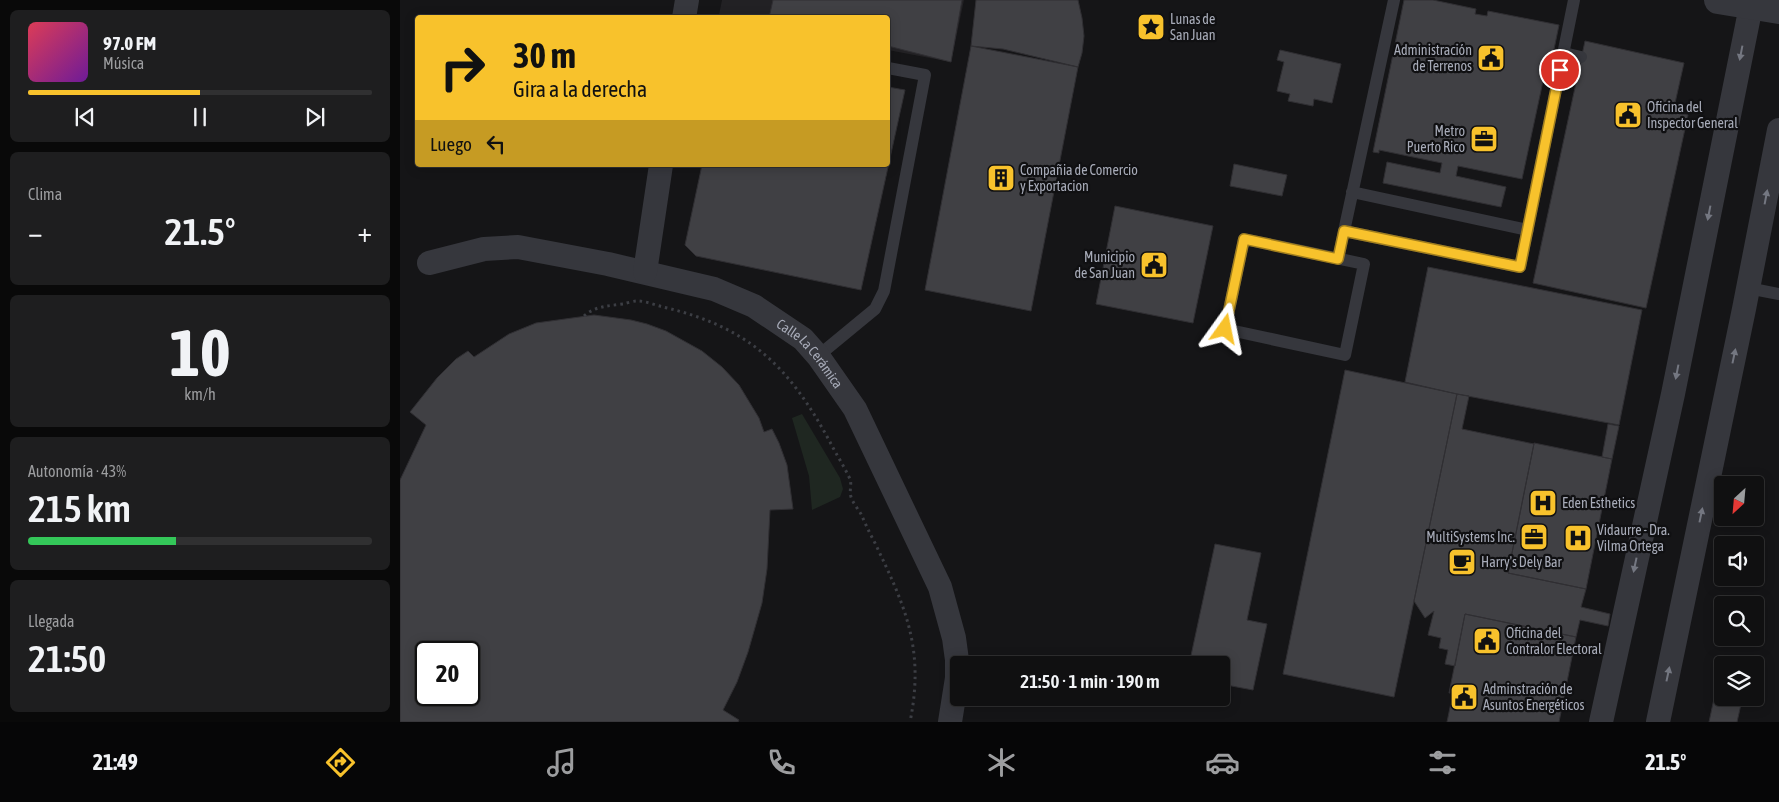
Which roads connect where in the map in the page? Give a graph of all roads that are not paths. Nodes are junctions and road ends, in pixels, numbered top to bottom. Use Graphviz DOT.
graph roads {
  1 [pos="687,0"];
  2 [pos="1394,0"];
  3 [pos="1574,0"];
  4 [pos="1718,0"];
  5 [pos="1764,5"];
  6 [pos="684,15"];
  7 [pos="1564,53"];
  8 [pos="1581,57"];
  9 [pos="890,68"];
  10 [pos="1779,130"];
  11 [pos="662,167"];
  12 [pos="1352,192"];
  13 [pos="1528,230"];
  14 [pos="1344,231"];
  15 [pos="1338,259"];
  16 [pos="429,263"];
  17 [pos="645,272"];
  18 [pos="1748,288"];
  19 [pos="1779,294"];
  20 [pos="818,356"];
  21 [pos="950,722"];
  22 [pos="1601,722"];
  23 [pos="1658,722"];
  1 -- 6 [label="street"];
  2 -- 12 [label="lane"];
  3 -- 7 [label="lane"];
  4 -- 5 [label="street"];
  5 -- 22 [label="street, one-way"];
  7 -- 8 [label="lane"];
  7 -- 13 [label="lane"];
  9 -- 20 [label="lane"];
  18 -- 10 [label="street, one-way"];
  11 -- 17 [label="street"];
  12 -- 13 [label="lane"];
  12 -- 14 [label="lane"];
  13 -- 14 [label="lane"];
  14 -- 15 [label="lane"];
  15 -- 15 [label="lane"];
  16 -- 17 [label="street, Calle La Cerámica"];
  17 -- 20 [label="street, Calle La Cerámica"];
  18 -- 19 [label="lane"];
  23 -- 18 [label="street, one-way"];
  20 -- 21 [label="street, Calle La Cerámica"];
}
